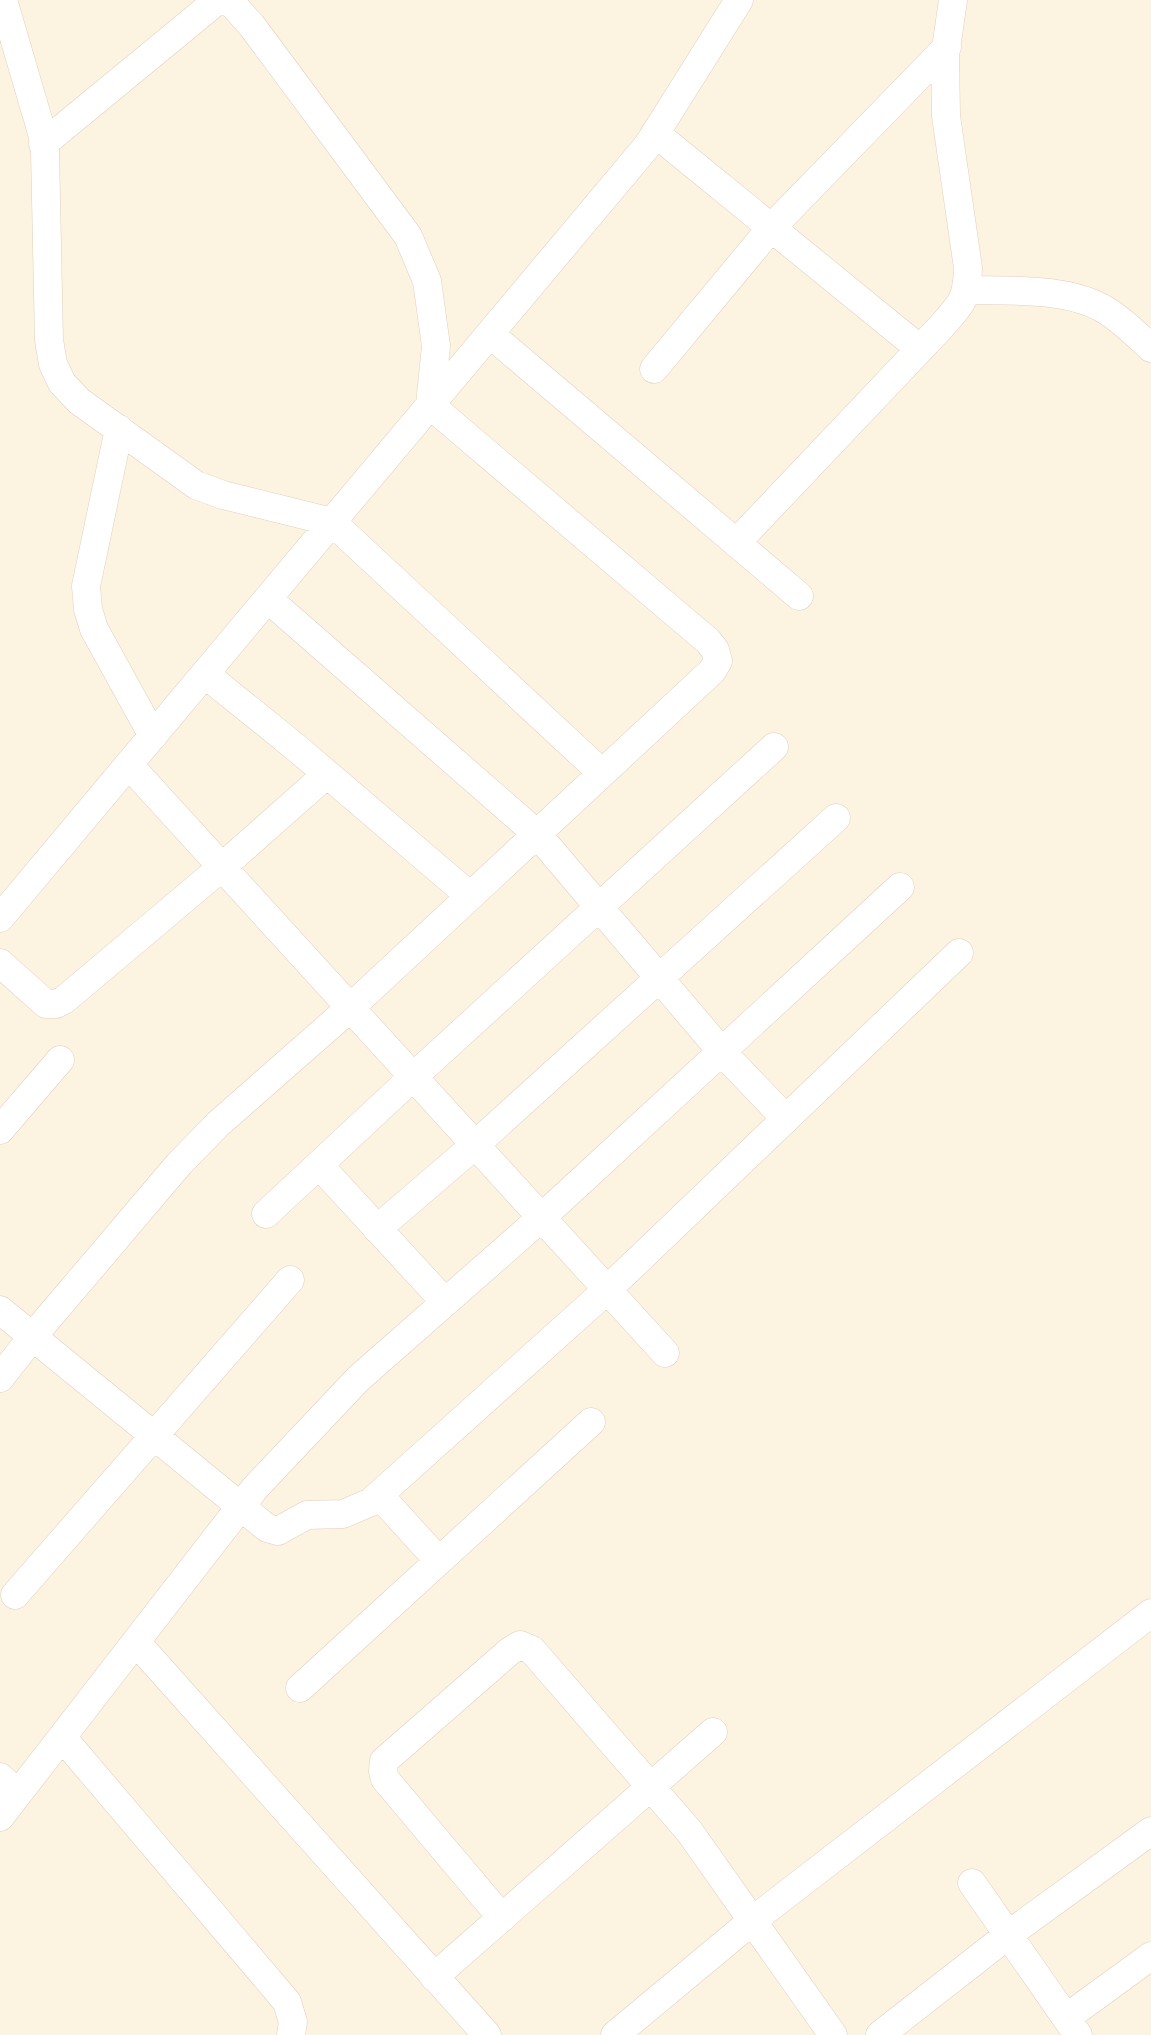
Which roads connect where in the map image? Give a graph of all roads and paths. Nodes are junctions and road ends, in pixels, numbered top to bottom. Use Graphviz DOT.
graph roads {
  1 [pos="3,0"];
  2 [pos="218,0"];
  3 [pos="229,0"];
  4 [pos="739,0"];
  5 [pos="953,0"];
  6 [pos="946,47"];
  7 [pos="655,133"];
  8 [pos="44,144"];
  9 [pos="771,228"];
  10 [pos="967,290"];
  11 [pos="490,334"];
  12 [pos="1151,348"];
  13 [pos="920,349"];
  14 [pos="654,369"];
  15 [pos="430,405"];
  16 [pos="119,429"];
  17 [pos="332,522"];
  18 [pos="736,543"];
  19 [pos="800,596"];
  20 [pos="268,599"];
  21 [pos="204,674"];
  22 [pos="153,736"];
  23 [pos="774,747"];
  24 [pos="129,765"];
  25 [pos="602,773"];
  26 [pos="327,774"];
  27 [pos="836,818"];
  28 [pos="537,834"];
  29 [pos="222,868"];
  30 [pos="900,887"];
  31 [pos="470,896"];
  32 [pos="600,908"];
  33 [pos="0,918"];
  34 [pos="959,953"];
  35 [pos="0,963"];
  36 [pos="658,977"];
  37 [pos="350,1008"];
  38 [pos="722,1052"];
  39 [pos="60,1060"];
  40 [pos="413,1077"];
  41 [pos="786,1119"];
  42 [pos="0,1130"];
  43 [pos="474,1144"];
  44 [pos="319,1165"];
  45 [pos="266,1214"];
  46 [pos="541,1218"];
  47 [pos="378,1229"];
  48 [pos="290,1280"];
  49 [pos="607,1290"];
  50 [pos="445,1302"];
  51 [pos="0,1310"];
  52 [pos="33,1336"];
  53 [pos="665,1352"];
  54 [pos="0,1378"];
  55 [pos="591,1422"];
  56 [pos="154,1435"];
  57 [pos="379,1495"];
  58 [pos="241,1506"];
  59 [pos="438,1561"];
  60 [pos="16,1595"];
  61 [pos="1151,1613"];
  62 [pos="136,1642"];
  63 [pos="300,1688"];
  64 [pos="713,1732"];
  65 [pos="62,1737"];
  66 [pos="9,1786"];
  67 [pos="651,1787"];
  68 [pos="0,1818"];
  69 [pos="1151,1831"];
  70 [pos="972,1883"];
  71 [pos="502,1918"];
  72 [pos="752,1921"];
  73 [pos="1008,1935"];
  74 [pos="1151,1956"];
  75 [pos="434,1977"];
  76 [pos="1072,2027"];
  77 [pos="291,2035"];
  78 [pos="486,2035"];
  79 [pos="616,2035"];
  80 [pos="833,2035"];
  81 [pos="880,2035"];
  1 -- 8 [label="street"];
  2 -- 8 [label="street"];
  3 -- 15 [label="street"];
  4 -- 7 [label="street"];
  5 -- 6 [label="street"];
  6 -- 9 [label="street"];
  6 -- 10 [label="street"];
  7 -- 9 [label="street"];
  7 -- 11 [label="street"];
  8 -- 16 [label="street"];
  9 -- 13 [label="street"];
  9 -- 14 [label="street"];
  10 -- 12 [label="street"];
  10 -- 13 [label="street"];
  11 -- 15 [label="street"];
  11 -- 18 [label="street"];
  13 -- 18 [label="street"];
  15 -- 17 [label="street"];
  15 -- 25 [label="street"];
  16 -- 17 [label="street"];
  16 -- 22 [label="street"];
  17 -- 20 [label="street"];
  17 -- 25 [label="street"];
  18 -- 19 [label="street"];
  20 -- 21 [label="street"];
  20 -- 28 [label="street"];
  21 -- 22 [label="street"];
  21 -- 26 [label="street"];
  22 -- 24 [label="street"];
  23 -- 32 [label="street"];
  24 -- 29 [label="street"];
  24 -- 33 [label="street"];
  25 -- 28 [label="street"];
  26 -- 29 [label="street"];
  26 -- 31 [label="street"];
  27 -- 36 [label="street"];
  28 -- 31 [label="street"];
  28 -- 32 [label="street"];
  29 -- 35 [label="street"];
  29 -- 37 [label="street"];
  30 -- 38 [label="street"];
  31 -- 37 [label="street"];
  32 -- 36 [label="street"];
  32 -- 40 [label="street"];
  34 -- 41 [label="street"];
  36 -- 38 [label="street"];
  36 -- 43 [label="street"];
  37 -- 40 [label="street"];
  37 -- 52 [label="street"];
  38 -- 41 [label="street"];
  38 -- 46 [label="street"];
  39 -- 42 [label="street"];
  40 -- 43 [label="street"];
  40 -- 44 [label="street"];
  41 -- 49 [label="street"];
  43 -- 46 [label="street"];
  43 -- 47 [label="street"];
  44 -- 45 [label="street"];
  44 -- 47 [label="street"];
  46 -- 49 [label="street"];
  46 -- 50 [label="street"];
  47 -- 50 [label="street"];
  48 -- 56 [label="street"];
  49 -- 53 [label="street"];
  49 -- 57 [label="street"];
  50 -- 58 [label="street"];
  51 -- 52 [label="street"];
  52 -- 54 [label="street"];
  52 -- 56 [label="street"];
  55 -- 59 [label="street"];
  56 -- 58 [label="street"];
  56 -- 60 [label="street"];
  57 -- 58 [label="street"];
  57 -- 59 [label="street"];
  58 -- 62 [label="street"];
  59 -- 63 [label="street"];
  61 -- 72 [label="street"];
  62 -- 65 [label="street"];
  62 -- 75 [label="street"];
  64 -- 67 [label="street"];
  65 -- 66 [label="street"];
  65 -- 77 [label="street"];
  66 -- 68 [label="street"];
  67 -- 71 [label="street"];
  67 -- 71 [label="street"];
  67 -- 72 [label="street"];
  69 -- 73 [label="street"];
  70 -- 73 [label="street"];
  71 -- 75 [label="street"];
  72 -- 79 [label="street"];
  72 -- 80 [label="street"];
  73 -- 76 [label="street"];
  73 -- 81 [label="street"];
  74 -- 76 [label="street"];
  75 -- 78 [label="street"];
}
